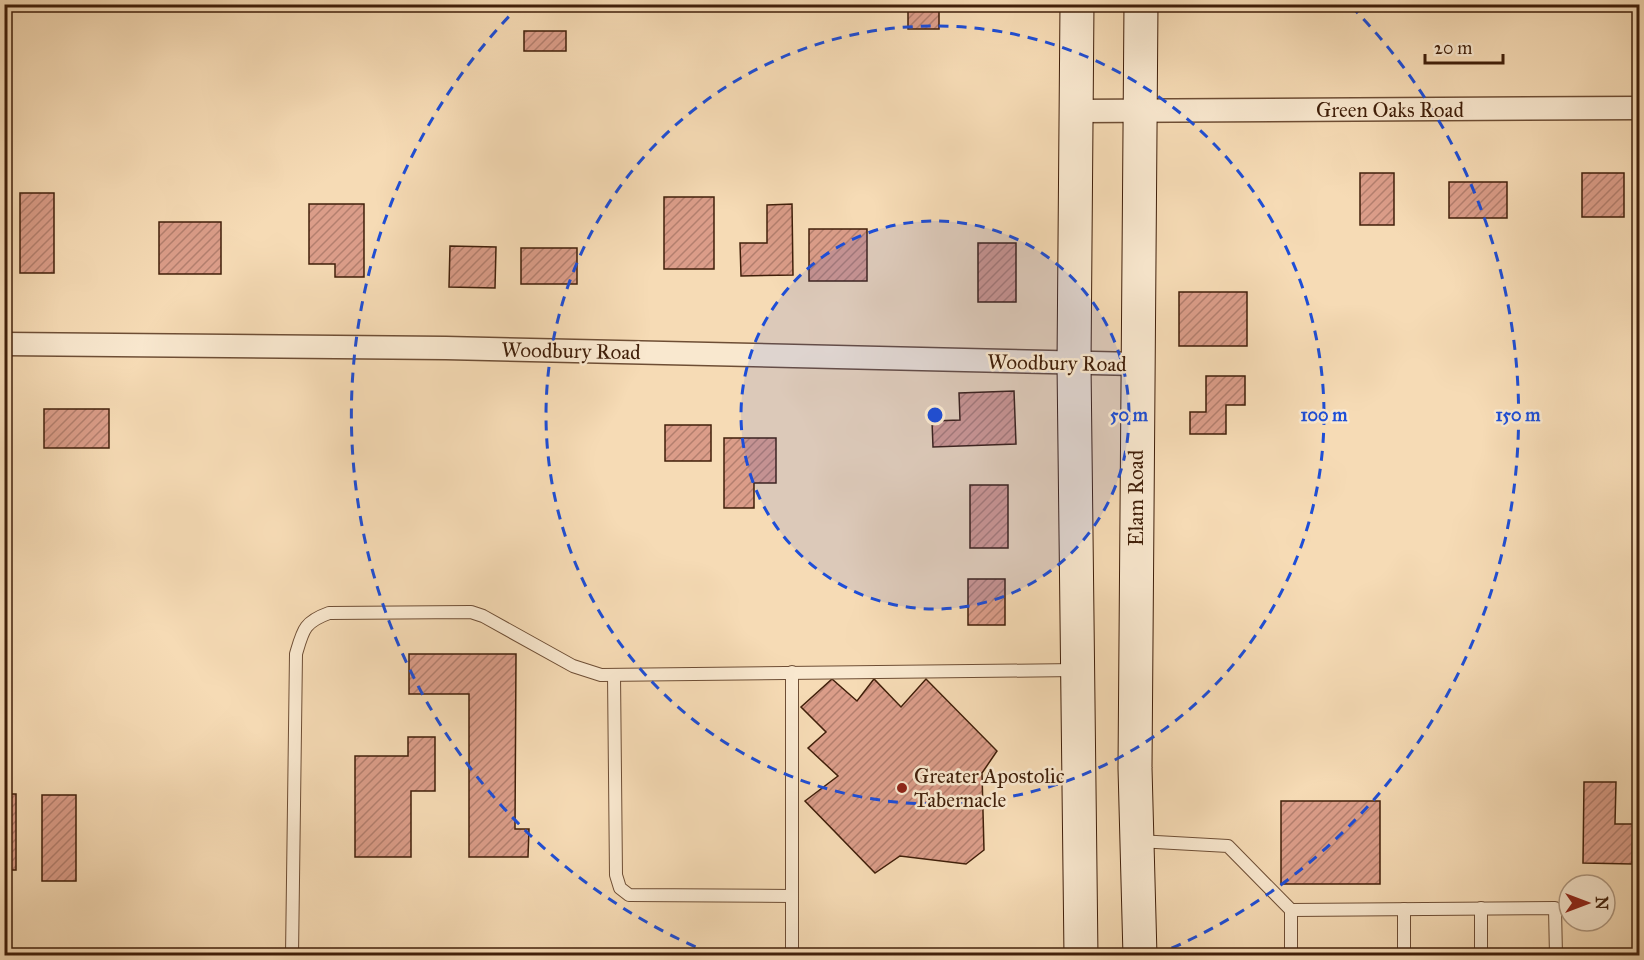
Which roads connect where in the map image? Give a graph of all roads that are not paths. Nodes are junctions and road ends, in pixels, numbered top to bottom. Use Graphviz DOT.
graph roads {
  1 [pos="1077,4"];
  2 [pos="1141,4"];
  3 [pos="1640,108"];
  4 [pos="1076,111"];
  5 [pos="1140,111"];
  6 [pos="4,344"];
  7 [pos="1074,364"];
  8 [pos="1137,364"];
  9 [pos="1078,670"];
  10 [pos="792,672"];
  11 [pos="614,675"];
  12 [pos="1137,841"];
  13 [pos="792,896"];
  14 [pos="1481,908"];
  15 [pos="1404,909"];
  16 [pos="1291,910"];
  17 [pos="292,956"];
  18 [pos="792,956"];
  19 [pos="1080,956"];
  20 [pos="1140,956"];
  21 [pos="1291,956"];
  22 [pos="1404,956"];
  23 [pos="1481,956"];
  24 [pos="1556,956"];
  1 -- 4 [label="main road"];
  2 -- 5 [label="main road, Elam Road"];
  3 -- 5 [label="street, Green Oaks Road"];
  4 -- 5 [label="street, Green Oaks Road"];
  4 -- 7 [label="main road"];
  5 -- 8 [label="main road, Elam Road"];
  6 -- 7 [label="street, Woodbury Road"];
  7 -- 8 [label="street, Woodbury Road"];
  7 -- 9 [label="main road"];
  8 -- 12 [label="main road, Elam Road"];
  9 -- 10 [label="lane"];
  9 -- 19 [label="main road"];
  10 -- 11 [label="lane"];
  10 -- 13 [label="lane"];
  11 -- 13 [label="lane"];
  11 -- 17 [label="lane"];
  12 -- 16 [label="lane"];
  12 -- 20 [label="main road, Elam Road"];
  13 -- 18 [label="lane"];
  14 -- 15 [label="lane"];
  14 -- 23 [label="lane"];
  14 -- 24 [label="lane"];
  15 -- 16 [label="lane"];
  15 -- 22 [label="lane"];
  16 -- 21 [label="lane"];
}
